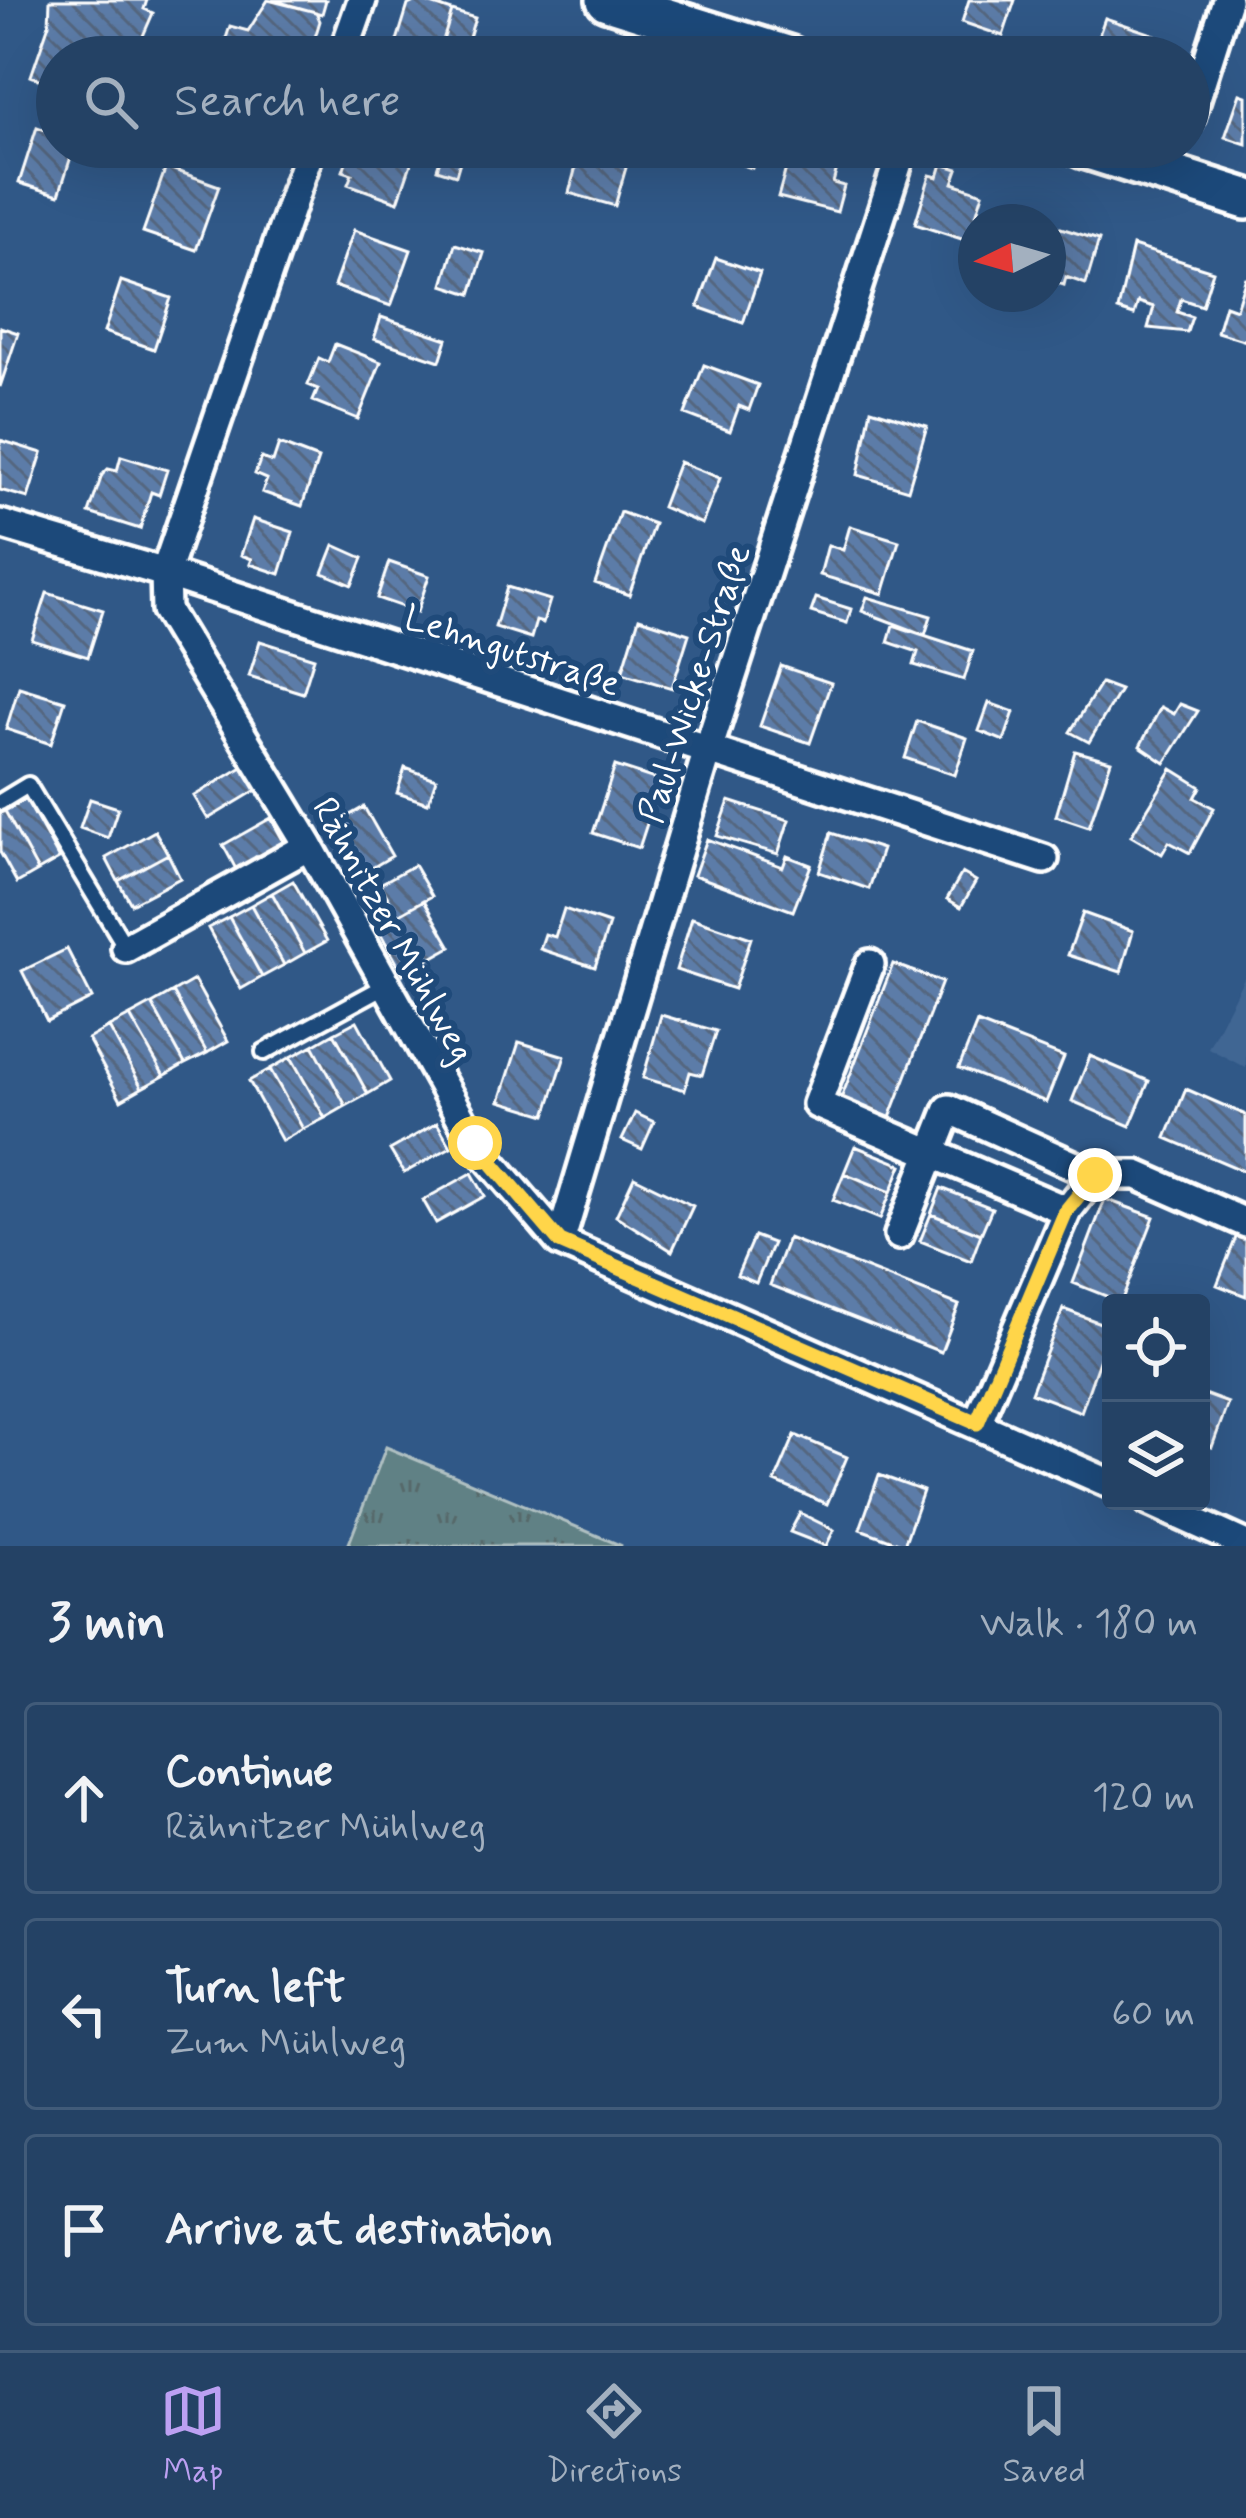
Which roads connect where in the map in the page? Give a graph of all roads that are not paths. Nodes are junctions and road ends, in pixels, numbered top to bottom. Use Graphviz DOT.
graph roads {
  1 [pos="362,0"];
  2 [pos="608,0"];
  3 [pos="1227,0"];
  4 [pos="349,36"];
  5 [pos="723,36"];
  6 [pos="1210,54"];
  7 [pos="304,168"];
  8 [pos="896,168"];
  9 [pos="1189,168"];
  10 [pos="1246,199"];
  11 [pos="0,524"];
  12 [pos="165,573"];
  13 [pos="708,750"];
  14 [pos="0,802"];
  15 [pos="309,846"];
  16 [pos="1044,859"];
  17 [pos="126,948"];
  18 [pos="870,964"];
  19 [pos="385,986"];
  20 [pos="264,1052"];
  21 [pos="932,1150"];
  22 [pos="1095,1175"];
  23 [pos="1066,1211"];
  24 [pos="1246,1222"];
  25 [pos="899,1235"];
  26 [pos="560,1242"];
  27 [pos="977,1423"];
  28 [pos="1102,1480"];
  29 [pos="1169,1510"];
  30 [pos="1246,1545"];
  1 -- 4 [label="street"];
  2 -- 5 [label="main road"];
  3 -- 6 [label="street"];
  7 -- 12 [label="street"];
  8 -- 13 [label="street, Paul-Wicke-Straße"];
  9 -- 10 [label="main road"];
  11 -- 12 [label="street"];
  12 -- 13 [label="street, Lehngutstraße"];
  12 -- 15 [label="street, Rähnitzer Mühlweg"];
  13 -- 16 [label="street, Lehngutstraße"];
  13 -- 26 [label="street, Paul-Wicke-Straße"];
  14 -- 17 [label="lane"];
  15 -- 17 [label="street"];
  15 -- 19 [label="street, Rähnitzer Mühlweg"];
  18 -- 21 [label="street"];
  19 -- 20 [label="lane"];
  19 -- 26 [label="street, Rähnitzer Mühlweg"];
  21 -- 22 [label="street"];
  21 -- 23 [label="street"];
  21 -- 25 [label="street"];
  22 -- 23 [label="street"];
  22 -- 24 [label="street"];
  23 -- 27 [label="street"];
  26 -- 27 [label="street, Rähnitzer Mühlweg"];
  27 -- 28 [label="street, Rähnitzer Mühlweg"];
  29 -- 30 [label="street"];
}
